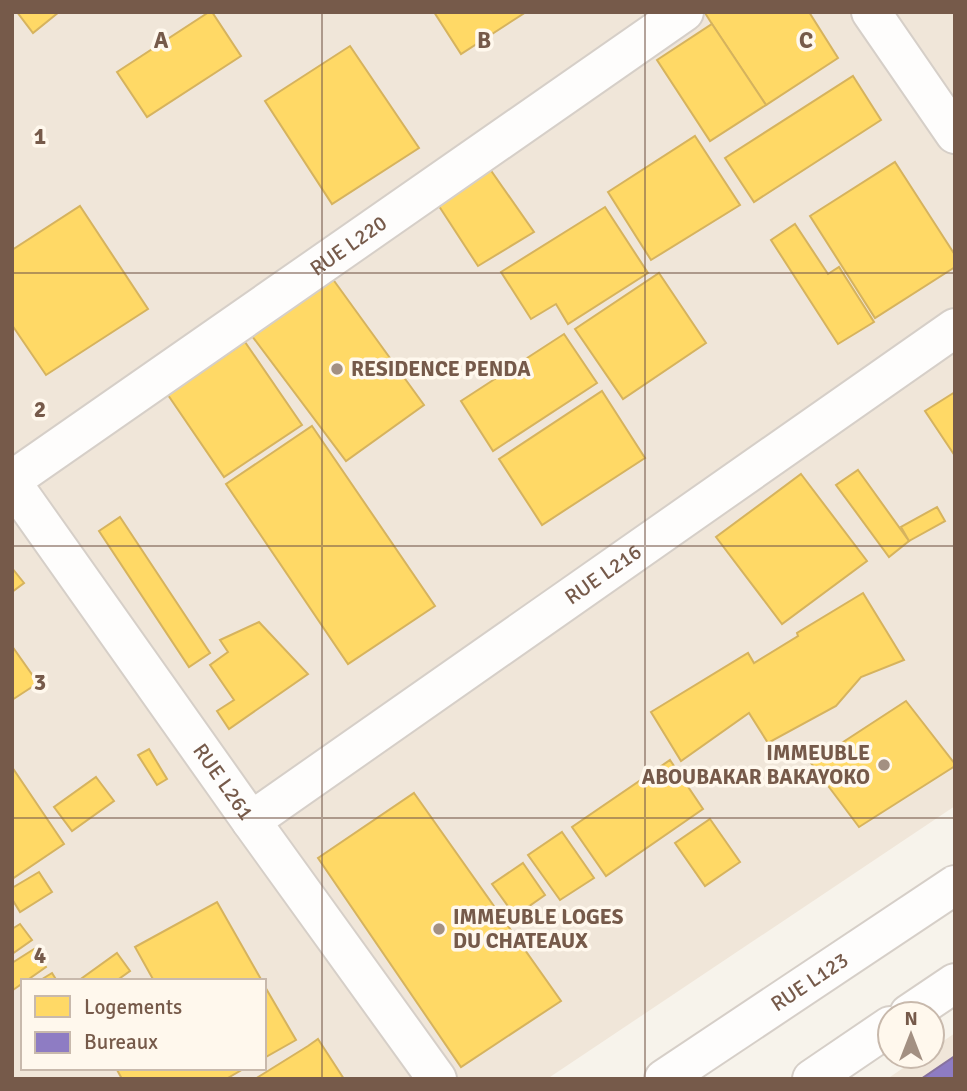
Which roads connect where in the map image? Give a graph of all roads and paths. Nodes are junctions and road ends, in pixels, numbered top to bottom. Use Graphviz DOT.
graph roads {
  1 [pos="684,12"];
  2 [pos="871,12"];
  3 [pos="955,135"];
  4 [pos="955,328"];
  5 [pos="12,481"];
  6 [pos="251,821"];
  7 [pos="955,885"];
  8 [pos="955,983"];
  9 [pos="929,1000"];
  10 [pos="876,1036"];
  11 [pos="437,1079"];
  12 [pos="664,1079"];
  13 [pos="812,1079"];
  1 -- 5 [label="street, RUE L220"];
  2 -- 3 [label="street"];
  4 -- 6 [label="street, RUE L216"];
  5 -- 6 [label="street, RUE L261"];
  6 -- 11 [label="street, RUE L261"];
  7 -- 12 [label="street, RUE L123"];
  8 -- 9 [label="street"];
  10 -- 13 [label="street"];
}
